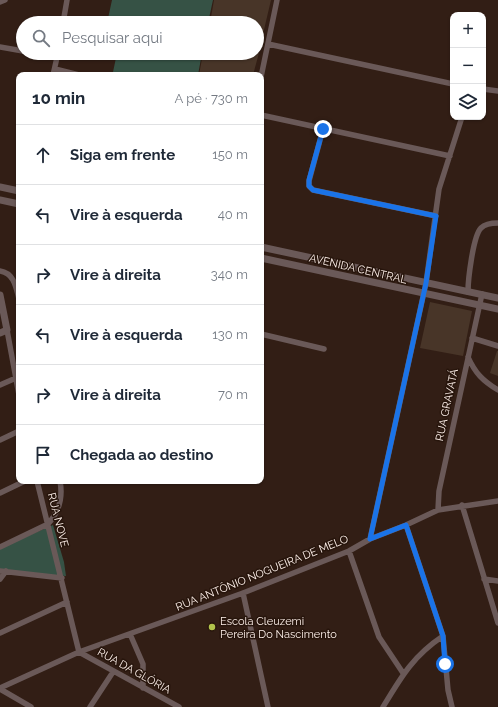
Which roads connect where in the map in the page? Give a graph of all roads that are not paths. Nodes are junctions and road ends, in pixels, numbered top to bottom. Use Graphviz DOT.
graph roads {
  1 [pos="5,0"];
  2 [pos="68,0"];
  3 [pos="277,0"];
  4 [pos="0,2"];
  5 [pos="65,16"];
  6 [pos="268,44"];
  7 [pos="0,46"];
  8 [pos="16,49"];
  9 [pos="57,60"];
  10 [pos="54,72"];
  11 [pos="262,72"];
  12 [pos="450,83"];
  13 [pos="486,89"];
  14 [pos="498,91"];
  15 [pos="264,116"];
  16 [pos="461,120"];
  17 [pos="323,129"];
  18 [pos="450,156"];
  19 [pos="0,187"];
  20 [pos="16,190"];
  21 [pos="0,200"];
  22 [pos="16,203"];
  23 [pos="436,216"];
  24 [pos="498,223"];
  25 [pos="264,248"];
  26 [pos="264,259"];
  27 [pos="0,271"];
  28 [pos="426,283"];
  29 [pos="16,285"];
  30 [pos="468,292"];
  31 [pos="423,294"];
  32 [pos="482,294"];
  33 [pos="0,295"];
  34 [pos="498,298"];
  35 [pos="480,305"];
  36 [pos="498,309"];
  37 [pos="3,331"];
  38 [pos="264,335"];
  39 [pos="472,338"];
  40 [pos="498,346"];
  41 [pos="324,348"];
  42 [pos="468,357"];
  43 [pos="16,378"];
  44 [pos="0,386"];
  45 [pos="498,390"];
  46 [pos="16,432"];
  47 [pos="0,440"];
  48 [pos="19,484"];
  49 [pos="38,484"];
  50 [pos="60,484"];
  51 [pos="0,493"];
  52 [pos="498,500"];
  53 [pos="462,505"];
  54 [pos="438,510"];
  55 [pos="48,524"];
  56 [pos="406,525"];
  57 [pos="370,539"];
  58 [pos="0,547"];
  59 [pos="349,551"];
  60 [pos="3,571"];
  61 [pos="62,578"];
  62 [pos="0,579"];
  63 [pos="484,579"];
  64 [pos="498,581"];
  65 [pos="243,593"];
  66 [pos="67,602"];
  67 [pos="498,623"];
  68 [pos="0,633"];
  69 [pos="130,634"];
  70 [pos="443,636"];
  71 [pos="79,652"];
  72 [pos="113,672"];
  73 [pos="403,673"];
  74 [pos="143,688"];
  75 [pos="0,689"];
  76 [pos="31,707"];
  77 [pos="90,707"];
  78 [pos="179,707"];
  79 [pos="268,707"];
  80 [pos="383,707"];
  81 [pos="452,707"];
  1 -- 4 [label="street"];
  2 -- 5 [label="street"];
  3 -- 6 [label="street"];
  6 -- 11 [label="street"];
  6 -- 12 [label="street"];
  7 -- 8 [label="street"];
  9 -- 10 [label="street"];
  13 -- 14 [label="street"];
  15 -- 17 [label="street"];
  16 -- 18 [label="street"];
  17 -- 18 [label="street"];
  17 -- 23 [label="street"];
  18 -- 23 [label="street"];
  19 -- 20 [label="street"];
  21 -- 22 [label="street"];
  23 -- 28 [label="street"];
  24 -- 30 [label="street"];
  25 -- 28 [label="street, AVENIDA CENTRAL"];
  26 -- 31 [label="street, AVENIDA CENTRAL"];
  27 -- 29 [label="street"];
  28 -- 30 [label="street, AVENIDA CENTRAL"];
  28 -- 31 [label="street"];
  30 -- 32 [label="street, AVENIDA CENTRAL"];
  31 -- 35 [label="street, AVENIDA CENTRAL"];
  31 -- 57 [label="street"];
  32 -- 34 [label="street, AVENIDA CENTRAL"];
  32 -- 35 [label="street, RUA GRAVATÁ"];
  33 -- 37 [label="street"];
  35 -- 36 [label="street, AVENIDA CENTRAL"];
  35 -- 39 [label="street, RUA GRAVATÁ"];
  37 -- 43 [label="street"];
  38 -- 41 [label="street"];
  39 -- 40 [label="street"];
  39 -- 42 [label="street, RUA GRAVATÁ"];
  42 -- 45 [label="street"];
  42 -- 54 [label="street, RUA GRAVATÁ"];
  43 -- 44 [label="street"];
  46 -- 47 [label="street"];
  48 -- 51 [label="street"];
  49 -- 55 [label="street, RUA NOVE"];
  50 -- 55 [label="street"];
  52 -- 53 [label="street, RUA ANTÔNIO NOGUEIRA DE MELO"];
  53 -- 54 [label="street, RUA ANTÔNIO NOGUEIRA DE MELO"];
  53 -- 63 [label="street"];
  54 -- 56 [label="street, RUA ANTÔNIO NOGUEIRA DE MELO"];
  55 -- 58 [label="street"];
  55 -- 61 [label="street, RUA NOVE"];
  56 -- 57 [label="street, RUA ANTÔNIO NOGUEIRA DE MELO"];
  56 -- 70 [label="street"];
  57 -- 59 [label="street, RUA ANTÔNIO NOGUEIRA DE MELO"];
  59 -- 65 [label="street, RUA ANTÔNIO NOGUEIRA DE MELO"];
  59 -- 73 [label="street"];
  60 -- 61 [label="street"];
  60 -- 62 [label="street"];
  61 -- 66 [label="street, RUA NOVE"];
  63 -- 64 [label="street"];
  63 -- 67 [label="street"];
  65 -- 69 [label="street, RUA ANTÔNIO NOGUEIRA DE MELO"];
  65 -- 79 [label="street"];
  66 -- 68 [label="street"];
  66 -- 71 [label="street, RUA NOVE"];
  69 -- 71 [label="street, RUA ANTÔNIO NOGUEIRA DE MELO"];
  69 -- 74 [label="street"];
  70 -- 73 [label="street"];
  70 -- 81 [label="street"];
  71 -- 72 [label="street, RUA DA GLÓRIA"];
  71 -- 75 [label="street, RUA ANTÔNIO NOGUEIRA DE MELO"];
  72 -- 74 [label="street, RUA DA GLÓRIA"];
  72 -- 77 [label="street"];
  73 -- 80 [label="street"];
  74 -- 78 [label="street, RUA DA GLÓRIA"];
  75 -- 76 [label="street"];
}
